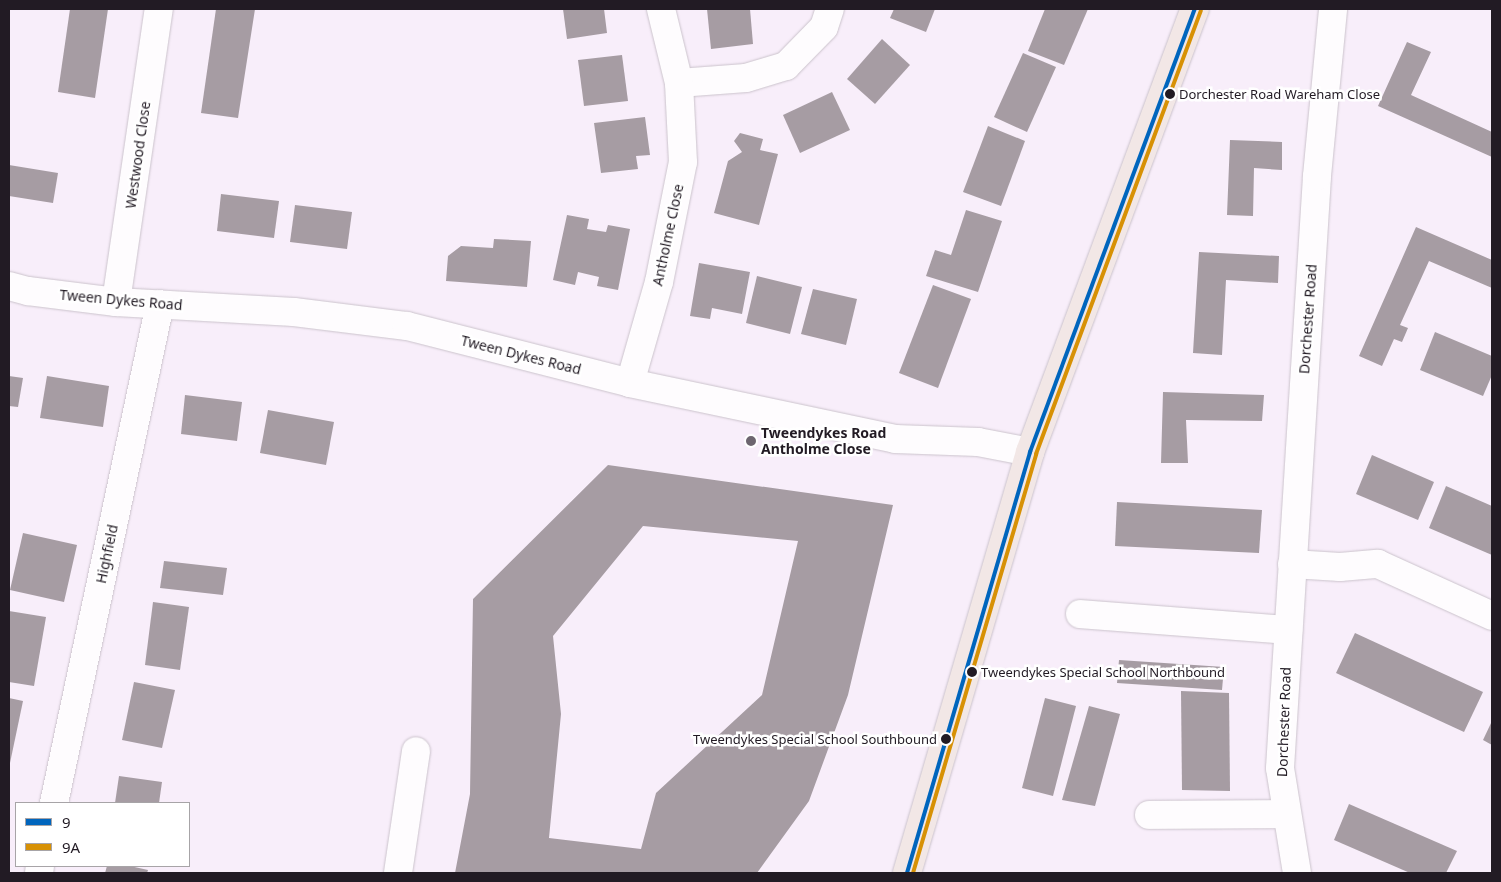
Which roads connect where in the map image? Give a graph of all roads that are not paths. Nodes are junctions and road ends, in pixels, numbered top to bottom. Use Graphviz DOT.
graph roads {
  1 [pos="159,9"];
  2 [pos="661,9"];
  3 [pos="830,9"];
  4 [pos="1195,9"];
  5 [pos="1333,9"];
  6 [pos="679,83"];
  7 [pos="9,286"];
  8 [pos="116,302"];
  9 [pos="160,304"];
  10 [pos="630,383"];
  11 [pos="1030,452"];
  12 [pos="1292,564"];
  13 [pos="1080,614"];
  14 [pos="1492,616"];
  15 [pos="1288,630"];
  16 [pos="416,751"];
  17 [pos="54,802"];
  18 [pos="1286,814"];
  19 [pos="1149,815"];
  20 [pos="398,873"];
  21 [pos="907,873"];
  22 [pos="1297,873"];
  1 -- 8 [label="street, Westwood Close"];
  2 -- 6 [label="street, Antholme Close"];
  3 -- 6 [label="street"];
  4 -- 11 [label="main road"];
  5 -- 12 [label="street, Dorchester Road"];
  6 -- 10 [label="street, Antholme Close"];
  7 -- 8 [label="street, Tween Dykes Road"];
  8 -- 9 [label="street, Tween Dykes Road"];
  9 -- 10 [label="street, Tween Dykes Road"];
  9 -- 17 [label="street, Highfield"];
  10 -- 11 [label="street, Tween Dykes Road"];
  11 -- 21 [label="main road"];
  12 -- 14 [label="street"];
  12 -- 15 [label="street, Dorchester Road"];
  13 -- 15 [label="street"];
  15 -- 18 [label="street, Dorchester Road"];
  16 -- 20 [label="street"];
  18 -- 19 [label="street"];
  18 -- 22 [label="street, Dorchester Road"];
}
